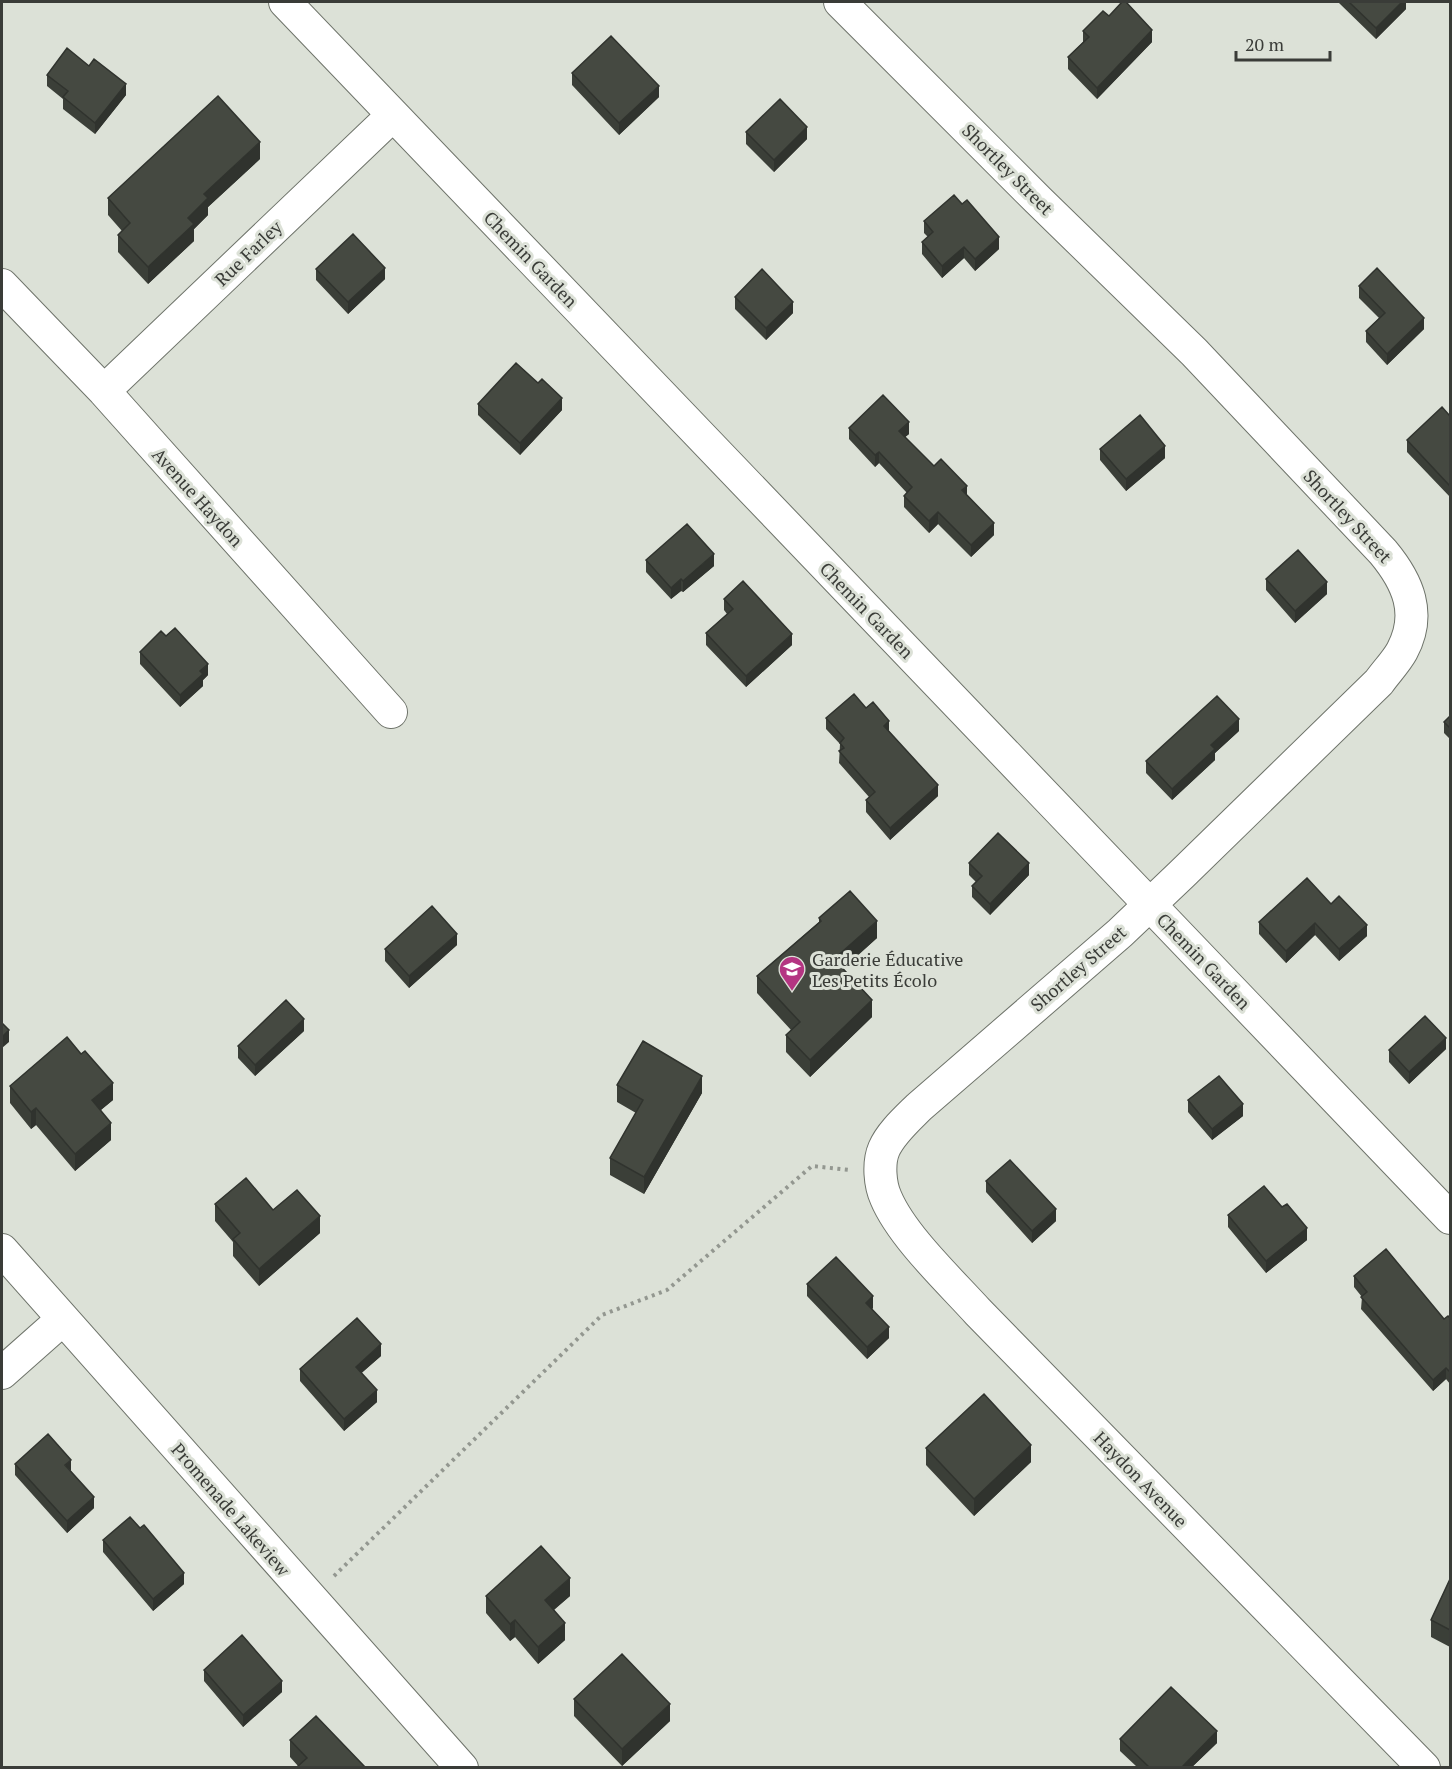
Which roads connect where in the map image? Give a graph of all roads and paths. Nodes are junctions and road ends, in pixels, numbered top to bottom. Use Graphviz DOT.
graph roads {
  1 [pos="285,2"];
  2 [pos="840,2"];
  3 [pos="393,115"];
  4 [pos="2,285"];
  5 [pos="104,391"];
  6 [pos="390,712"];
  7 [pos="1149,904"];
  8 [pos="880,1174"];
  9 [pos="1450,1218"];
  10 [pos="2,1250"];
  11 [pos="63,1319"];
  12 [pos="2,1373"];
  13 [pos="310,1599"];
  14 [pos="462,1767"];
  15 [pos="1424,1767"];
  1 -- 3 [label="street, Chemin Garden"];
  2 -- 7 [label="street, Shortley Street"];
  3 -- 5 [label="street, Rue Farley"];
  3 -- 7 [label="street, Chemin Garden"];
  4 -- 5 [label="street, Avenue Haydon"];
  5 -- 6 [label="street, Avenue Haydon"];
  7 -- 8 [label="street, Shortley Street"];
  7 -- 9 [label="street, Chemin Garden"];
  8 -- 13 [label="path"];
  8 -- 15 [label="street, Haydon Avenue"];
  10 -- 11 [label="street, Promenade Lakeview"];
  11 -- 12 [label="street"];
  11 -- 13 [label="street, Promenade Lakeview"];
  13 -- 14 [label="street, Promenade Lakeview"];
}
